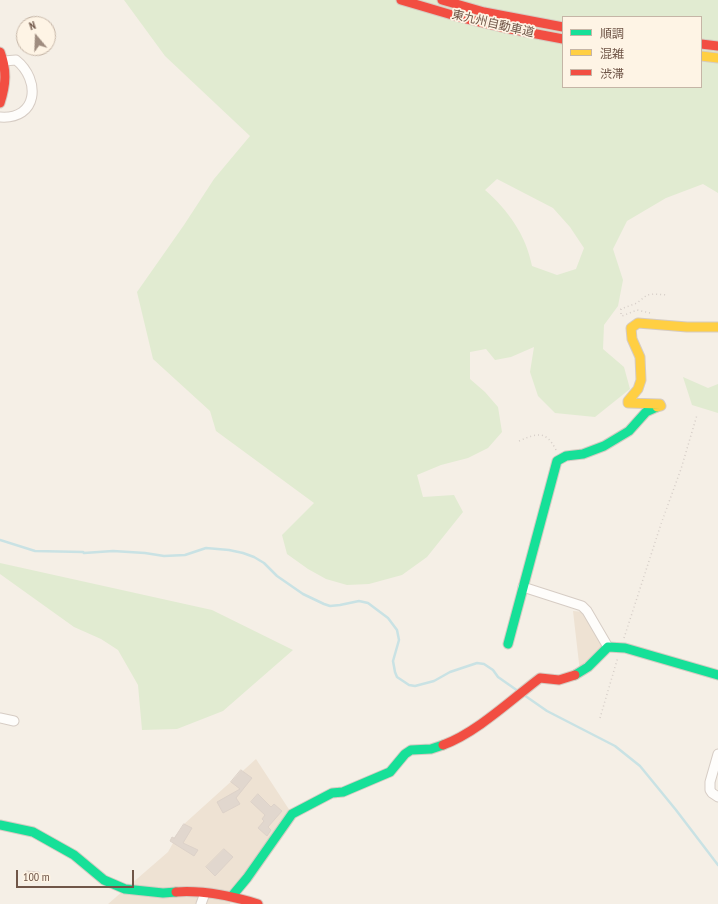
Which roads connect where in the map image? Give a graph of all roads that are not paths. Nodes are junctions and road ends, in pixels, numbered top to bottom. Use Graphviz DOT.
graph roads {
  1 [pos="401,0"];
  2 [pos="442,0"];
  3 [pos="562,27"];
  4 [pos="562,39"];
  5 [pos="702,44"];
  6 [pos="718,46"];
  7 [pos="0,52"];
  8 [pos="702,56"];
  9 [pos="718,58"];
  10 [pos="4,61"];
  11 [pos="0,103"];
  12 [pos="0,117"];
  13 [pos="718,327"];
  14 [pos="523,587"];
  15 [pos="508,644"];
  16 [pos="608,647"];
  17 [pos="718,675"];
  18 [pos="0,718"];
  19 [pos="14,721"];
  20 [pos="718,754"];
  21 [pos="718,797"];
  22 [pos="0,825"];
  23 [pos="205,893"];
  24 [pos="232,896"];
  25 [pos="201,904"];
  26 [pos="258,904"];
  1 -- 4 [label="main road, 東九州自動車道"];
  2 -- 3 [label="main road, 東九州自動車道"];
  5 -- 6 [label="main road"];
  7 -- 10 [label="main road"];
  8 -- 9 [label="main road"];
  10 -- 11 [label="main road"];
  10 -- 12 [label="street"];
  13 -- 14 [label="main road"];
  14 -- 15 [label="main road"];
  14 -- 16 [label="street"];
  16 -- 17 [label="main road"];
  16 -- 24 [label="main road"];
  18 -- 19 [label="street"];
  20 -- 21 [label="street"];
  22 -- 23 [label="main road"];
  23 -- 24 [label="main road"];
  23 -- 25 [label="street"];
  24 -- 26 [label="main road"];
}
